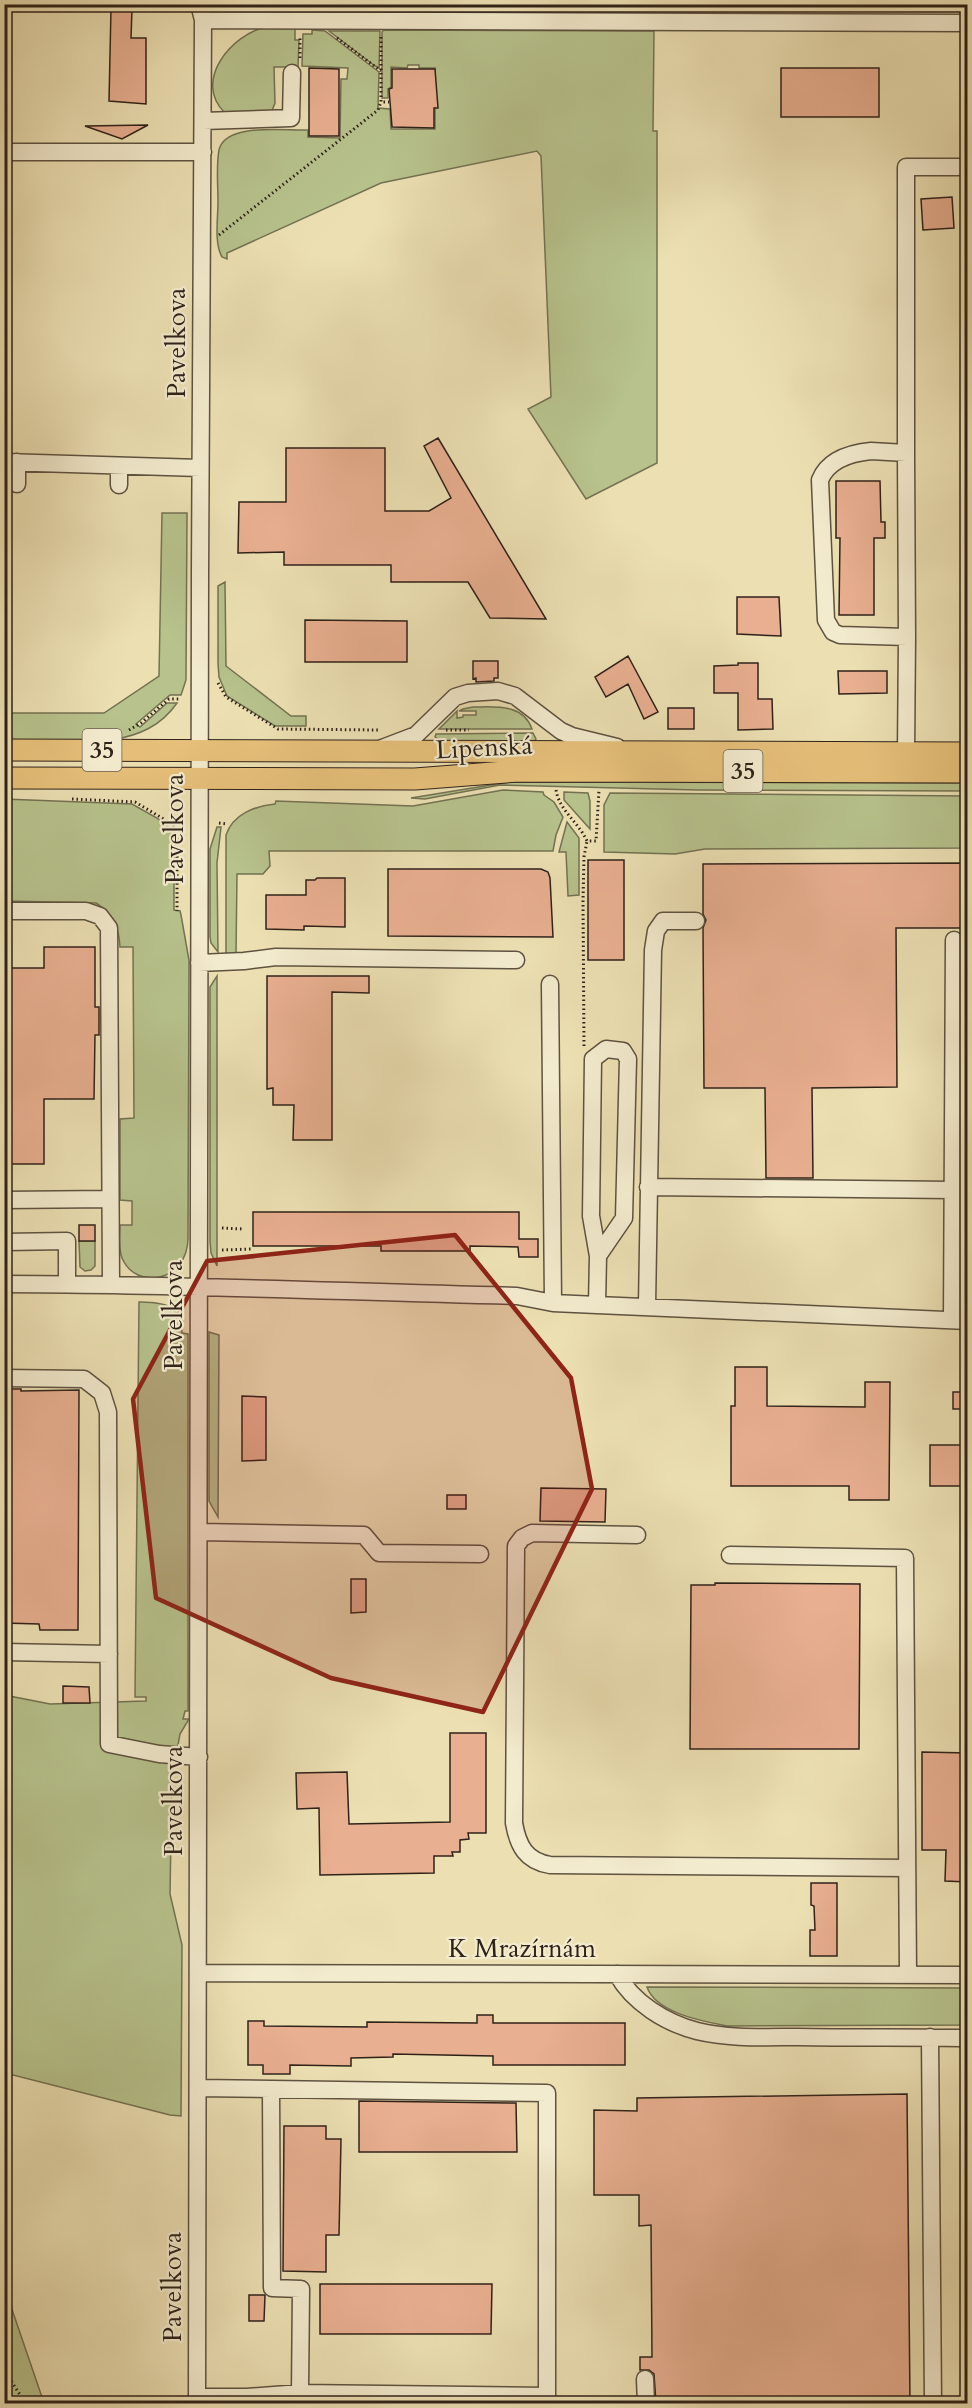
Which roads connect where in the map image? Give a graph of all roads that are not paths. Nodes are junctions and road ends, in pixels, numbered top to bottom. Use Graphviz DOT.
graph roads {
  1 [pos="203,10"];
  2 [pos="968,23"];
  3 [pos="296,66"];
  4 [pos="203,121"];
  5 [pos="4,152"];
  6 [pos="203,152"];
  7 [pos="968,167"];
  8 [pos="906,453"];
  9 [pos="11,462"];
  10 [pos="119,466"];
  11 [pos="200,468"];
  12 [pos="17,484"];
  13 [pos="119,485"];
  14 [pos="907,637"];
  15 [pos="4,750"];
  16 [pos="200,751"];
  17 [pos="372,751"];
  18 [pos="638,752"];
  19 [pos="906,753"];
  20 [pos="968,753"];
  21 [pos="968,772"];
  22 [pos="4,778"];
  23 [pos="199,778"];
  24 [pos="4,911"];
  25 [pos="696,921"];
  26 [pos="954,939"];
  27 [pos="516,960"];
  28 [pos="199,963"];
  29 [pos="550,984"];
  30 [pos="648,1187"];
  31 [pos="953,1190"];
  32 [pos="110,1199"];
  33 [pos="4,1200"];
  34 [pos="4,1242"];
  35 [pos="598,1256"];
  36 [pos="4,1284"];
  37 [pos="67,1284"];
  38 [pos="111,1284"];
  39 [pos="199,1286"];
  40 [pos="553,1303"];
  41 [pos="597,1305"];
  42 [pos="646,1306"];
  43 [pos="960,1320"];
  44 [pos="4,1378"];
  45 [pos="200,1532"];
  46 [pos="637,1534"];
  47 [pos="480,1554"];
  48 [pos="730,1555"];
  49 [pos="4,1652"];
  50 [pos="109,1654"];
  51 [pos="199,1757"];
  52 [pos="907,1868"];
  53 [pos="198,1973"];
  54 [pos="617,1974"];
  55 [pos="908,1975"];
  56 [pos="968,1975"];
  57 [pos="930,2037"];
  58 [pos="968,2038"];
  59 [pos="198,2088"];
  60 [pos="270,2089"];
  61 [pos="645,2379"];
  62 [pos="300,2393"];
  63 [pos="197,2400"];
  64 [pos="646,2403"];
  65 [pos="933,2403"];
  1 -- 2 [label="street, Pavelkova"];
  1 -- 4 [label="street, Pavelkova"];
  3 -- 4 [label="street"];
  4 -- 6 [label="street, Pavelkova"];
  5 -- 6 [label="street"];
  6 -- 11 [label="street, Pavelkova"];
  7 -- 8 [label="street"];
  8 -- 14 [label="street"];
  8 -- 14 [label="street"];
  9 -- 10 [label="street"];
  9 -- 12 [label="street"];
  10 -- 11 [label="street"];
  10 -- 13 [label="street"];
  11 -- 16 [label="street, Pavelkova"];
  14 -- 19 [label="street"];
  15 -- 16 [label="main road, Lipenská / 35"];
  16 -- 17 [label="main road, Lipenská / 35"];
  16 -- 23 [label="street, Pavelkova"];
  17 -- 18 [label="main road, Lipenská / 35"];
  17 -- 18 [label="street"];
  18 -- 19 [label="main road, Lipenská / 35"];
  19 -- 20 [label="main road, Lipenská / 35"];
  21 -- 23 [label="main road, Lipenská / 35"];
  22 -- 23 [label="main road, Lipenská / 35"];
  23 -- 28 [label="street, Pavelkova"];
  24 -- 32 [label="street"];
  25 -- 30 [label="street"];
  26 -- 31 [label="street"];
  27 -- 28 [label="street"];
  28 -- 39 [label="street, Pavelkova"];
  29 -- 40 [label="street"];
  30 -- 31 [label="street"];
  30 -- 42 [label="street"];
  31 -- 43 [label="street"];
  32 -- 33 [label="street"];
  32 -- 38 [label="street"];
  34 -- 37 [label="street"];
  35 -- 35 [label="street"];
  35 -- 41 [label="street"];
  36 -- 37 [label="street"];
  37 -- 38 [label="street"];
  38 -- 39 [label="street"];
  39 -- 40 [label="street"];
  39 -- 45 [label="street, Pavelkova"];
  40 -- 41 [label="street"];
  41 -- 42 [label="street"];
  42 -- 43 [label="street"];
  44 -- 50 [label="street"];
  45 -- 47 [label="street"];
  45 -- 51 [label="street, Pavelkova"];
  46 -- 52 [label="street"];
  48 -- 52 [label="street"];
  49 -- 50 [label="street"];
  50 -- 51 [label="street"];
  51 -- 53 [label="street, Pavelkova"];
  52 -- 55 [label="street"];
  53 -- 54 [label="street, K Mrazírnám"];
  53 -- 59 [label="street, Pavelkova"];
  54 -- 55 [label="street"];
  54 -- 57 [label="street, K Mrazírnám"];
  55 -- 56 [label="street"];
  57 -- 58 [label="street, K Mrazírnám"];
  57 -- 65 [label="street"];
  59 -- 60 [label="street"];
  59 -- 63 [label="street, Pavelkova"];
  60 -- 62 [label="street"];
  60 -- 62 [label="street"];
  61 -- 64 [label="street"];
  62 -- 63 [label="street"];
}
